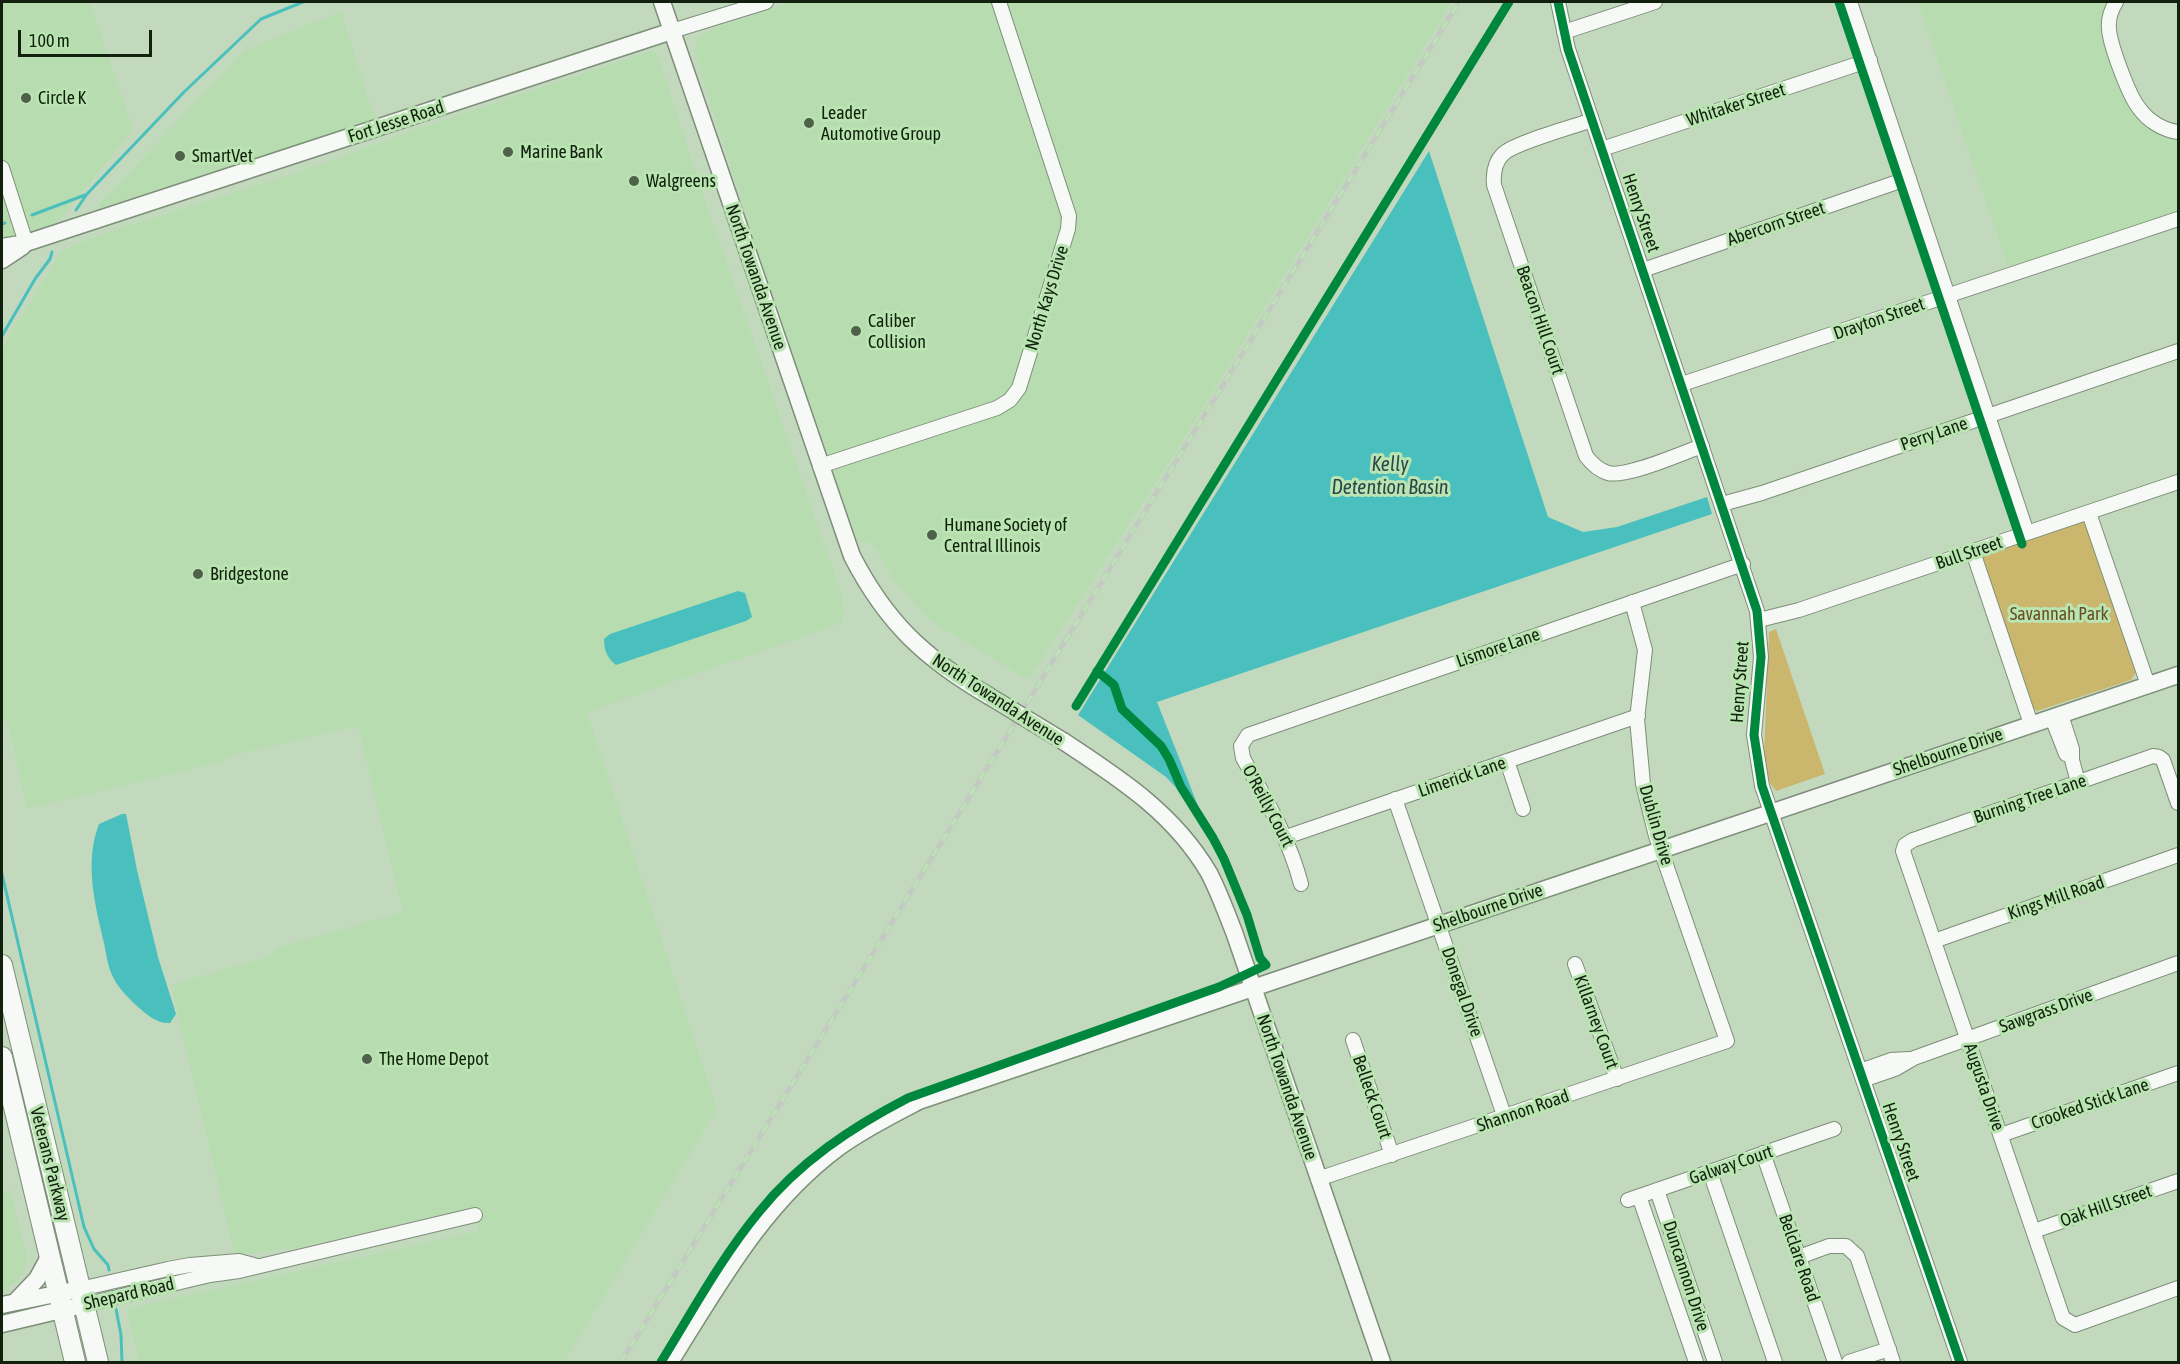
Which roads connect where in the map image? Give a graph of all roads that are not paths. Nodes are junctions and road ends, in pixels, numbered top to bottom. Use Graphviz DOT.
graph roads {
  1 [pos="662,2"];
  2 [pos="766,2"];
  3 [pos="999,2"];
  4 [pos="1558,2"];
  5 [pos="1655,2"];
  6 [pos="1850,2"];
  7 [pos="2116,2"];
  8 [pos="672,32"];
  9 [pos="1564,32"];
  10 [pos="1870,60"];
  11 [pos="1592,120"];
  12 [pos="2178,132"];
  13 [pos="1602,149"];
  14 [pos="2,168"];
  15 [pos="1909,178"];
  16 [pos="2178,219"];
  17 [pos="26,243"];
  18 [pos="2,247"];
  19 [pos="2,260"];
  20 [pos="1643,270"];
  21 [pos="1948,296"];
  22 [pos="2178,351"];
  23 [pos="1682,384"];
  24 [pos="1988,415"];
  25 [pos="1702,446"];
  26 [pos="820,466"];
  27 [pos="2178,482"];
  28 [pos="1722,504"];
  29 [pos="2089,513"];
  30 [pos="2028,533"];
  31 [pos="1973,552"];
  32 [pos="1743,564"];
  33 [pos="1632,602"];
  34 [pos="1759,620"];
  35 [pos="2178,675"];
  36 [pos="2148,686"];
  37 [pos="1638,716"];
  38 [pos="2056,717"];
  39 [pos="2031,724"];
  40 [pos="1253,732"];
  41 [pos="1507,761"];
  42 [pos="2078,782"];
  43 [pos="1395,799"];
  44 [pos="2178,803"];
  45 [pos="1523,809"];
  46 [pos="1770,813"];
  47 [pos="1286,837"];
  48 [pos="1903,848"];
  49 [pos="1661,849"];
  50 [pos="2178,855"];
  51 [pos="1301,884"];
  52 [pos="1439,925"];
  53 [pos="1934,941"];
  54 [pos="2178,963"];
  55 [pos="1575,964"];
  56 [pos="2,965"];
  57 [pos="1252,989"];
  58 [pos="1968,1039"];
  59 [pos="1353,1040"];
  60 [pos="1727,1041"];
  61 [pos="2,1057"];
  62 [pos="2178,1073"];
  63 [pos="1861,1076"];
  64 [pos="1617,1079"];
  65 [pos="1505,1118"];
  66 [pos="1834,1129"];
  67 [pos="2001,1135"];
  68 [pos="1763,1153"];
  69 [pos="1392,1155"];
  70 [pos="1710,1172"];
  71 [pos="1318,1179"];
  72 [pos="2178,1181"];
  73 [pos="1657,1190"];
  74 [pos="1634,1198"];
  75 [pos="476,1215"];
  76 [pos="2034,1232"];
  77 [pos="49,1257"];
  78 [pos="1799,1257"];
  79 [pos="2178,1288"];
  80 [pos="82,1297"];
  81 [pos="60,1302"];
  82 [pos="9,1303"];
  83 [pos="2,1324"];
  84 [pos="1891,1356"];
  85 [pos="75,1362"];
  86 [pos="98,1362"];
  87 [pos="670,1362"];
  88 [pos="1382,1362"];
  89 [pos="1696,1362"];
  90 [pos="1715,1362"];
  91 [pos="1775,1362"];
  92 [pos="1836,1362"];
  93 [pos="1849,1362"];
  94 [pos="1960,1362"];
  1 -- 8 [label="main road, North Towanda Avenue"];
  2 -- 8 [label="street, Fort Jesse Road"];
  3 -- 26 [label="street, North Kays Drive"];
  4 -- 9 [label="street, Henry Street"];
  5 -- 9 [label="street"];
  6 -- 10 [label="street"];
  7 -- 12 [label="street"];
  8 -- 17 [label="main road, Fort Jesse Road"];
  8 -- 26 [label="main road, North Towanda Avenue"];
  9 -- 11 [label="street, Henry Street"];
  10 -- 13 [label="street, Whitaker Street"];
  10 -- 15 [label="street"];
  11 -- 13 [label="street, Henry Street"];
  11 -- 25 [label="street, Beacon Hill Court"];
  13 -- 20 [label="street, Henry Street"];
  14 -- 17 [label="street"];
  15 -- 20 [label="street, Abercorn Street"];
  15 -- 21 [label="street"];
  16 -- 21 [label="street, Drayton Street"];
  17 -- 18 [label="main road, Fort Jesse Road"];
  17 -- 19 [label="main road, Fort Jesse Road"];
  20 -- 23 [label="street, Henry Street"];
  21 -- 23 [label="street, Drayton Street"];
  21 -- 24 [label="street"];
  22 -- 24 [label="street, Perry Lane"];
  23 -- 25 [label="street, Henry Street"];
  24 -- 28 [label="street, Perry Lane"];
  24 -- 30 [label="street"];
  25 -- 28 [label="street, Henry Street"];
  26 -- 57 [label="main road, North Towanda Avenue, bridge"];
  27 -- 29 [label="street, Bull Street"];
  28 -- 32 [label="street, Henry Street"];
  29 -- 30 [label="street, Bull Street"];
  29 -- 36 [label="street"];
  30 -- 31 [label="street, Bull Street"];
  31 -- 34 [label="street, Bull Street"];
  31 -- 39 [label="street"];
  32 -- 33 [label="street, Lismore Lane"];
  32 -- 34 [label="street, Henry Street"];
  33 -- 37 [label="street, Dublin Drive"];
  33 -- 40 [label="street, Lismore Lane"];
  34 -- 46 [label="street, Henry Street"];
  35 -- 36 [label="main road, Shelbourne Drive"];
  36 -- 38 [label="main road, Shelbourne Drive"];
  37 -- 41 [label="street, Limerick Lane"];
  37 -- 49 [label="street, Dublin Drive"];
  38 -- 39 [label="main road, Shelbourne Drive"];
  38 -- 42 [label="street"];
  39 -- 46 [label="main road, Shelbourne Drive"];
  40 -- 47 [label="street, O'Reilly Court"];
  41 -- 43 [label="street, Limerick Lane"];
  41 -- 45 [label="street"];
  42 -- 44 [label="street, Burning Tree Lane"];
  42 -- 48 [label="street, Burning Tree Lane"];
  43 -- 47 [label="street, Limerick Lane"];
  43 -- 52 [label="street, Donegal Drive"];
  46 -- 49 [label="main road, Shelbourne Drive"];
  46 -- 63 [label="street, Henry Street"];
  47 -- 51 [label="street, O'Reilly Court"];
  48 -- 53 [label="street, Augusta Drive"];
  49 -- 52 [label="main road, Shelbourne Drive"];
  49 -- 60 [label="street, Dublin Drive"];
  50 -- 53 [label="street, Kings Mill Road"];
  52 -- 57 [label="main road, Shelbourne Drive"];
  52 -- 65 [label="street, Donegal Drive"];
  53 -- 58 [label="street, Augusta Drive"];
  54 -- 58 [label="street, Sawgrass Drive"];
  55 -- 64 [label="street, Killarney Court"];
  56 -- 80 [label="highway, Veterans Parkway"];
  57 -- 71 [label="main road, North Towanda Avenue"];
  57 -- 87 [label="main road, Shelbourne Drive"];
  58 -- 63 [label="street, Sawgrass Drive"];
  58 -- 67 [label="street, Augusta Drive"];
  59 -- 69 [label="street, Belleck Court"];
  60 -- 64 [label="street, Shannon Road"];
  61 -- 77 [label="highway, Veterans Parkway"];
  62 -- 67 [label="street, Crooked Stick Lane"];
  63 -- 94 [label="street, Henry Street"];
  64 -- 65 [label="street, Shannon Road"];
  65 -- 69 [label="street, Shannon Road"];
  66 -- 68 [label="street, Galway Court"];
  67 -- 76 [label="street, Augusta Drive"];
  68 -- 70 [label="street, Galway Court"];
  68 -- 78 [label="street, Belclare Road"];
  69 -- 71 [label="street, Shannon Road"];
  70 -- 73 [label="street, Galway Court"];
  70 -- 91 [label="street"];
  71 -- 88 [label="main road, North Towanda Avenue"];
  72 -- 76 [label="street, Oak Hill Street"];
  73 -- 74 [label="street, Galway Court"];
  73 -- 90 [label="street, Duncannon Drive"];
  74 -- 89 [label="street, Duncannon Drive"];
  75 -- 80 [label="street, Shepard Road"];
  76 -- 79 [label="street, Augusta Drive"];
  77 -- 81 [label="highway, Veterans Parkway"];
  77 -- 82 [label="main road"];
  78 -- 84 [label="street"];
  78 -- 92 [label="street, Belclare Road"];
  80 -- 81 [label="main road, Shepard Road"];
  80 -- 86 [label="highway, Veterans Parkway"];
  81 -- 82 [label="main road, Shepard Road"];
  81 -- 83 [label="main road, Shepard Road"];
  81 -- 85 [label="highway, Veterans Parkway"];
  84 -- 93 [label="street"];
}
